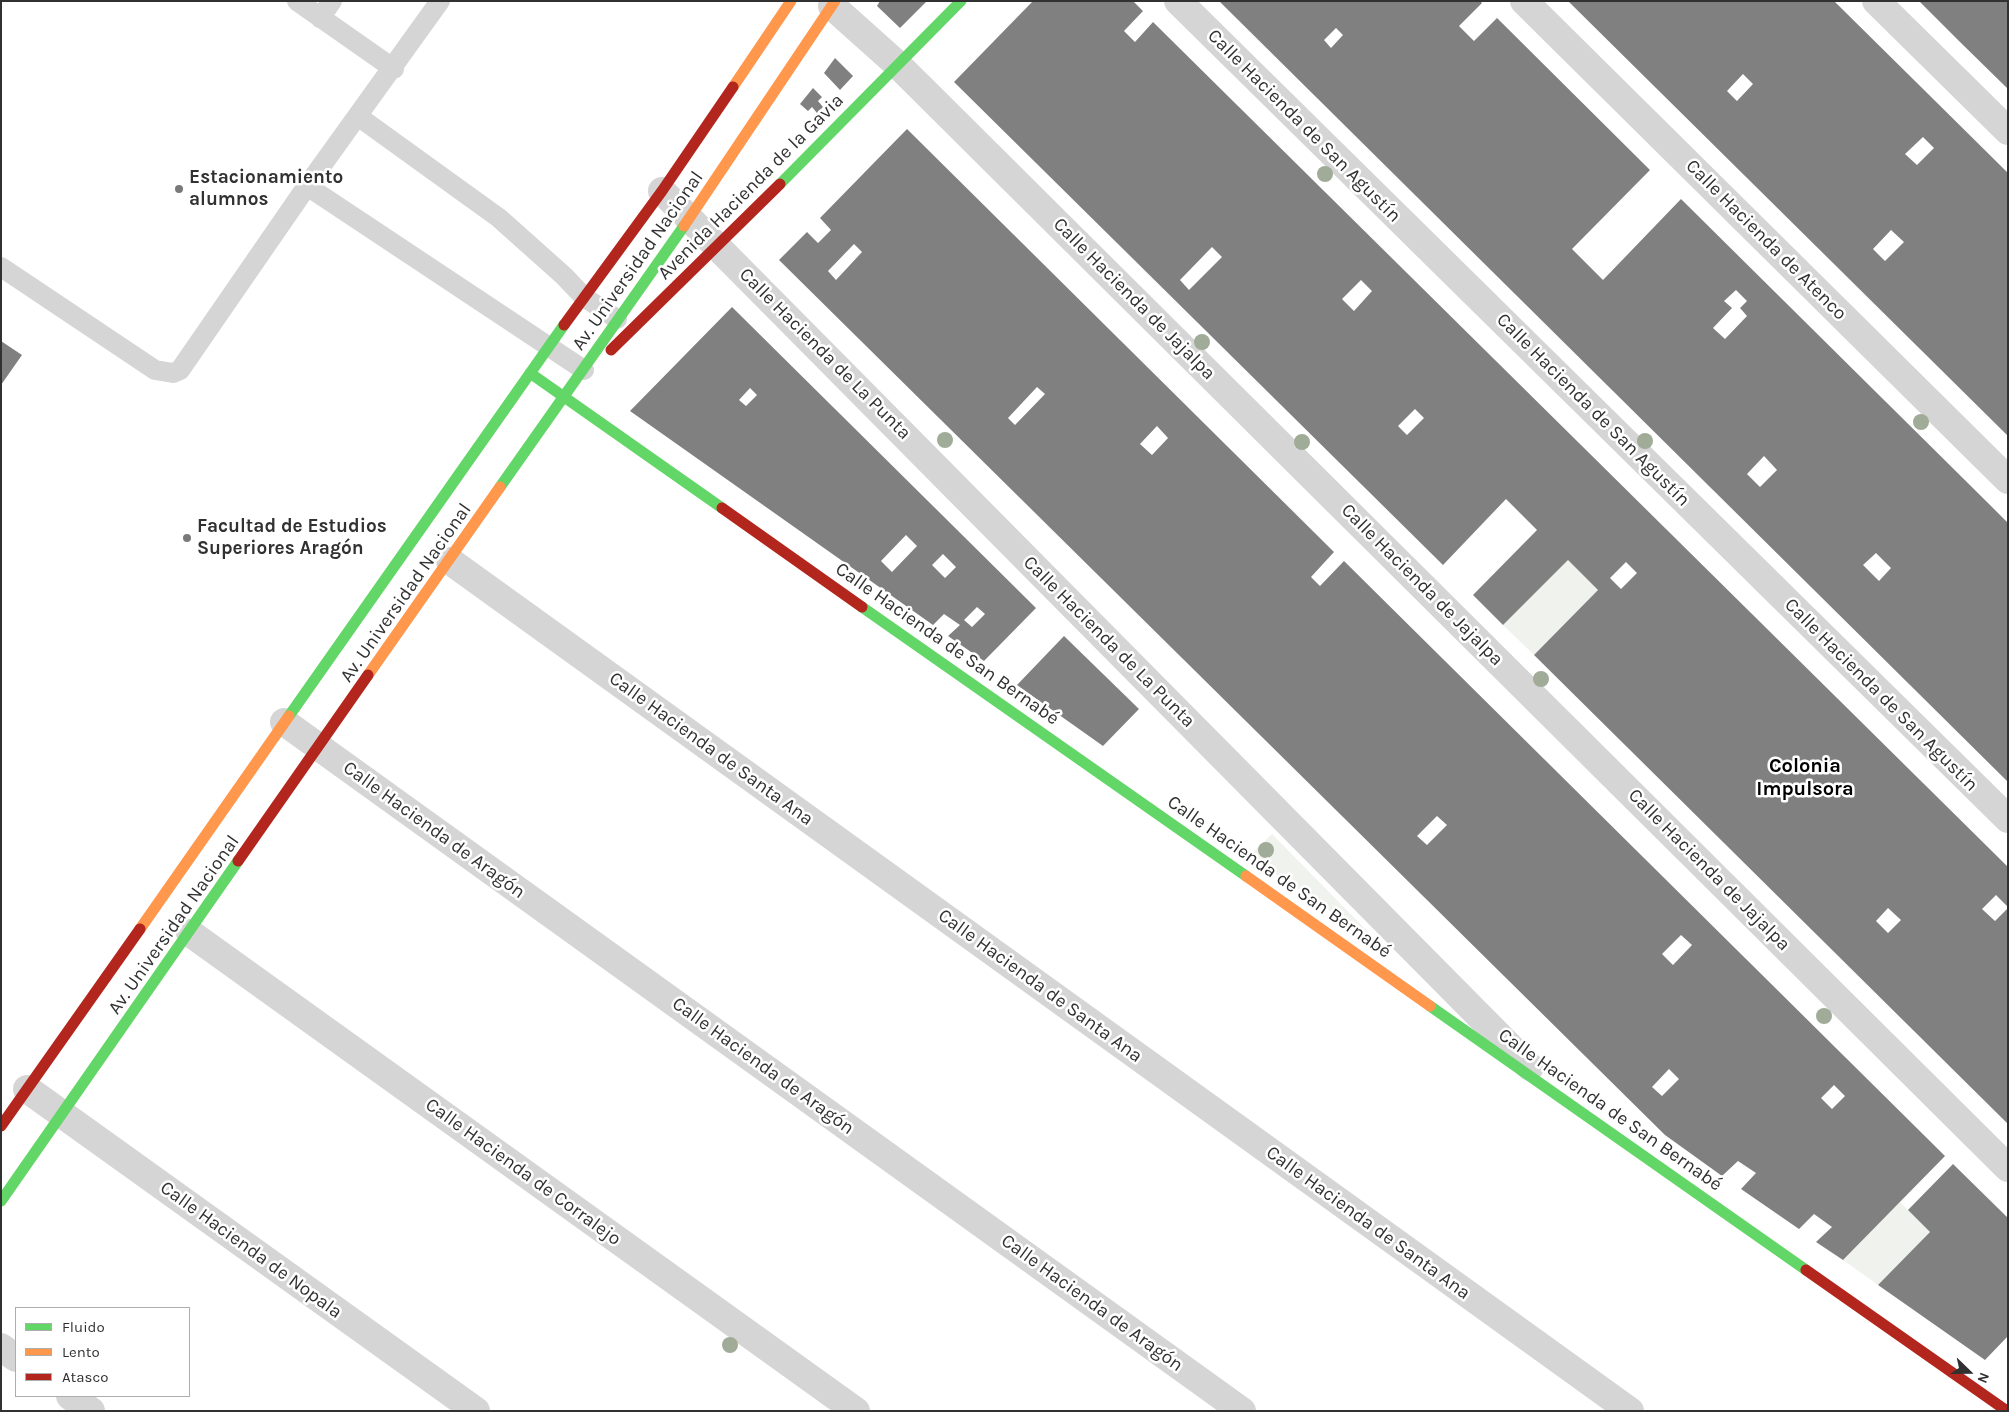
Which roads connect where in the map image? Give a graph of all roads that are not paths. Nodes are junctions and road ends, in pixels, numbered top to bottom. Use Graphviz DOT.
graph roads {
  1 [pos="297,1"];
  2 [pos="332,1"];
  3 [pos="440,1"];
  4 [pos="791,1"];
  5 [pos="961,1"];
  6 [pos="1178,1"];
  7 [pos="1524,1"];
  8 [pos="1876,1"];
  9 [pos="833,3"];
  10 [pos="320,18"];
  11 [pos="898,65"];
  12 [pos="394,69"];
  13 [pos="359,116"];
  14 [pos="2008,131"];
  15 [pos="307,186"];
  16 [pos="662,191"];
  17 [pos="690,218"];
  18 [pos="718,246"];
  19 [pos="1,267"];
  20 [pos="584,297"];
  21 [pos="618,319"];
  22 [pos="548,347"];
  23 [pos="584,370"];
  24 [pos="530,373"];
  25 [pos="563,396"];
  26 [pos="2008,480"];
  27 [pos="450,561"];
  28 [pos="284,722"];
  29 [pos="320,747"];
  30 [pos="2008,819"];
  31 [pos="190,933"];
  32 [pos="27,1090"];
  33 [pos="1556,1093"];
  34 [pos="62,1114"];
  35 [pos="1,1126"];
  36 [pos="2008,1168"];
  37 [pos="1,1201"];
  38 [pos="1,1347"];
  39 [pos="15,1357"];
  40 [pos="71,1397"];
  41 [pos="90,1411"];
  42 [pos="476,1411"];
  43 [pos="856,1411"];
  44 [pos="1242,1411"];
  45 [pos="1630,1411"];
  46 [pos="2008,1411"];
  1 -- 10 [label="lane"];
  2 -- 10 [label="lane"];
  3 -- 12 [label="lane"];
  4 -- 16 [label="street, Av. Universidad Nacional"];
  5 -- 11 [label="street, Avenida Hacienda de la Gavia"];
  6 -- 30 [label="street, Calle Hacienda de San Agustín"];
  7 -- 26 [label="street, Calle Hacienda de Atenco"];
  8 -- 14 [label="street"];
  9 -- 11 [label="street, Calle Hacienda de Jajalpa"];
  9 -- 17 [label="street, Av. Universidad Nacional"];
  10 -- 12 [label="lane"];
  11 -- 18 [label="street, Avenida Hacienda de la Gavia"];
  11 -- 36 [label="street, Calle Hacienda de Jajalpa"];
  12 -- 13 [label="lane"];
  13 -- 15 [label="lane"];
  13 -- 20 [label="lane"];
  15 -- 19 [label="lane"];
  15 -- 22 [label="lane"];
  16 -- 17 [label="street, Calle Hacienda de La Punta"];
  16 -- 20 [label="street, Av. Universidad Nacional"];
  17 -- 18 [label="street, Calle Hacienda de La Punta"];
  17 -- 21 [label="street, Av. Universidad Nacional"];
  18 -- 25 [label="street, Avenida Hacienda de la Gavia"];
  18 -- 33 [label="street, Calle Hacienda de La Punta"];
  20 -- 21 [label="lane"];
  20 -- 22 [label="street, Av. Universidad Nacional"];
  21 -- 23 [label="street, Av. Universidad Nacional"];
  22 -- 23 [label="lane"];
  22 -- 24 [label="street, Av. Universidad Nacional"];
  23 -- 25 [label="street, Av. Universidad Nacional"];
  24 -- 25 [label="street, Calle Hacienda de San Bernabé"];
  24 -- 28 [label="street, Av. Universidad Nacional"];
  25 -- 27 [label="street, Av. Universidad Nacional"];
  25 -- 33 [label="street, Calle Hacienda de San Bernabé"];
  27 -- 29 [label="street, Av. Universidad Nacional"];
  27 -- 45 [label="street, Calle Hacienda de Santa Ana"];
  28 -- 29 [label="street, Calle Hacienda de Aragón"];
  28 -- 32 [label="street, Av. Universidad Nacional"];
  29 -- 31 [label="street, Av. Universidad Nacional"];
  29 -- 44 [label="street, Calle Hacienda de Aragón"];
  31 -- 34 [label="street, Av. Universidad Nacional"];
  31 -- 43 [label="street, Calle Hacienda de Corralejo"];
  32 -- 34 [label="street, Calle Hacienda de Nopala"];
  32 -- 35 [label="street, Av. Universidad Nacional"];
  33 -- 46 [label="street, Calle Hacienda de San Bernabé"];
  34 -- 37 [label="street, Av. Universidad Nacional"];
  34 -- 42 [label="street, Calle Hacienda de Nopala"];
  38 -- 39 [label="street"];
  40 -- 41 [label="street"];
}
